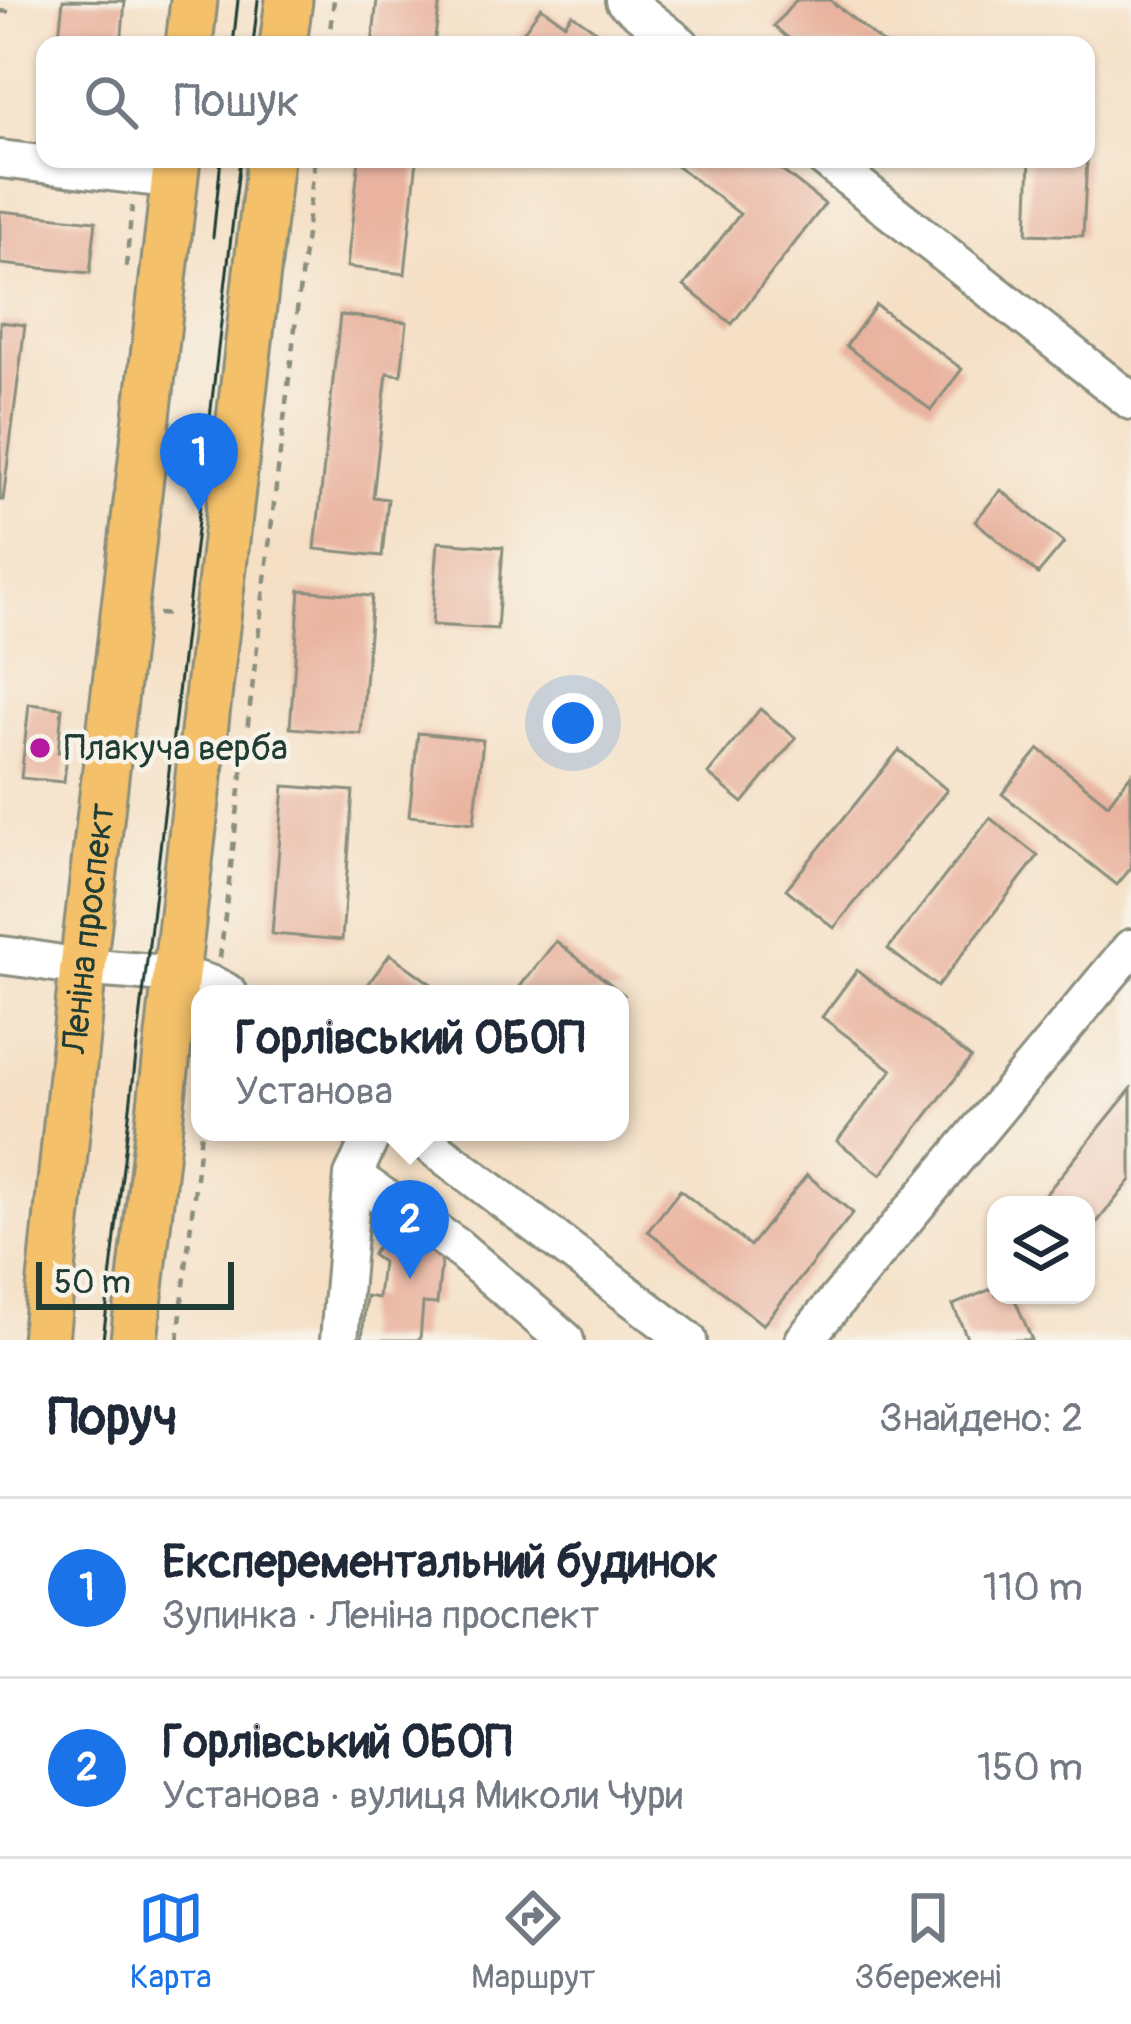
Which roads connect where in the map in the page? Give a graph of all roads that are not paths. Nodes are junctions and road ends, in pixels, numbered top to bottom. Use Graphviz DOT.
graph roads {
  1 [pos="194,0"];
  2 [pos="289,0"];
  3 [pos="623,0"];
  4 [pos="190,36"];
  5 [pos="284,36"];
  6 [pos="669,36"];
  7 [pos="0,159"];
  8 [pos="36,161"];
  9 [pos="269,168"];
  10 [pos="836,168"];
  11 [pos="176,169"];
  12 [pos="1131,400"];
  13 [pos="1131,948"];
  14 [pos="0,955"];
  15 [pos="83,967"];
  16 [pos="207,985"];
  17 [pos="191,1063"];
  18 [pos="369,1141"];
  19 [pos="425,1141"];
  20 [pos="353,1176"];
  21 [pos="45,1340"];
  22 [pos="134,1340"];
  23 [pos="339,1340"];
  24 [pos="565,1340"];
  25 [pos="688,1340"];
  26 [pos="804,1340"];
  1 -- 4 [label="main road"];
  2 -- 5 [label="main road"];
  3 -- 6 [label="street"];
  7 -- 8 [label="street"];
  9 -- 16 [label="main road"];
  10 -- 12 [label="street"];
  11 -- 15 [label="main road, Леніна проспект"];
  13 -- 26 [label="street"];
  14 -- 15 [label="street"];
  15 -- 16 [label="street"];
  15 -- 21 [label="main road, Леніна проспект"];
  17 -- 22 [label="main road"];
  18 -- 20 [label="street"];
  19 -- 25 [label="street"];
  20 -- 23 [label="street"];
  20 -- 24 [label="street"];
}
